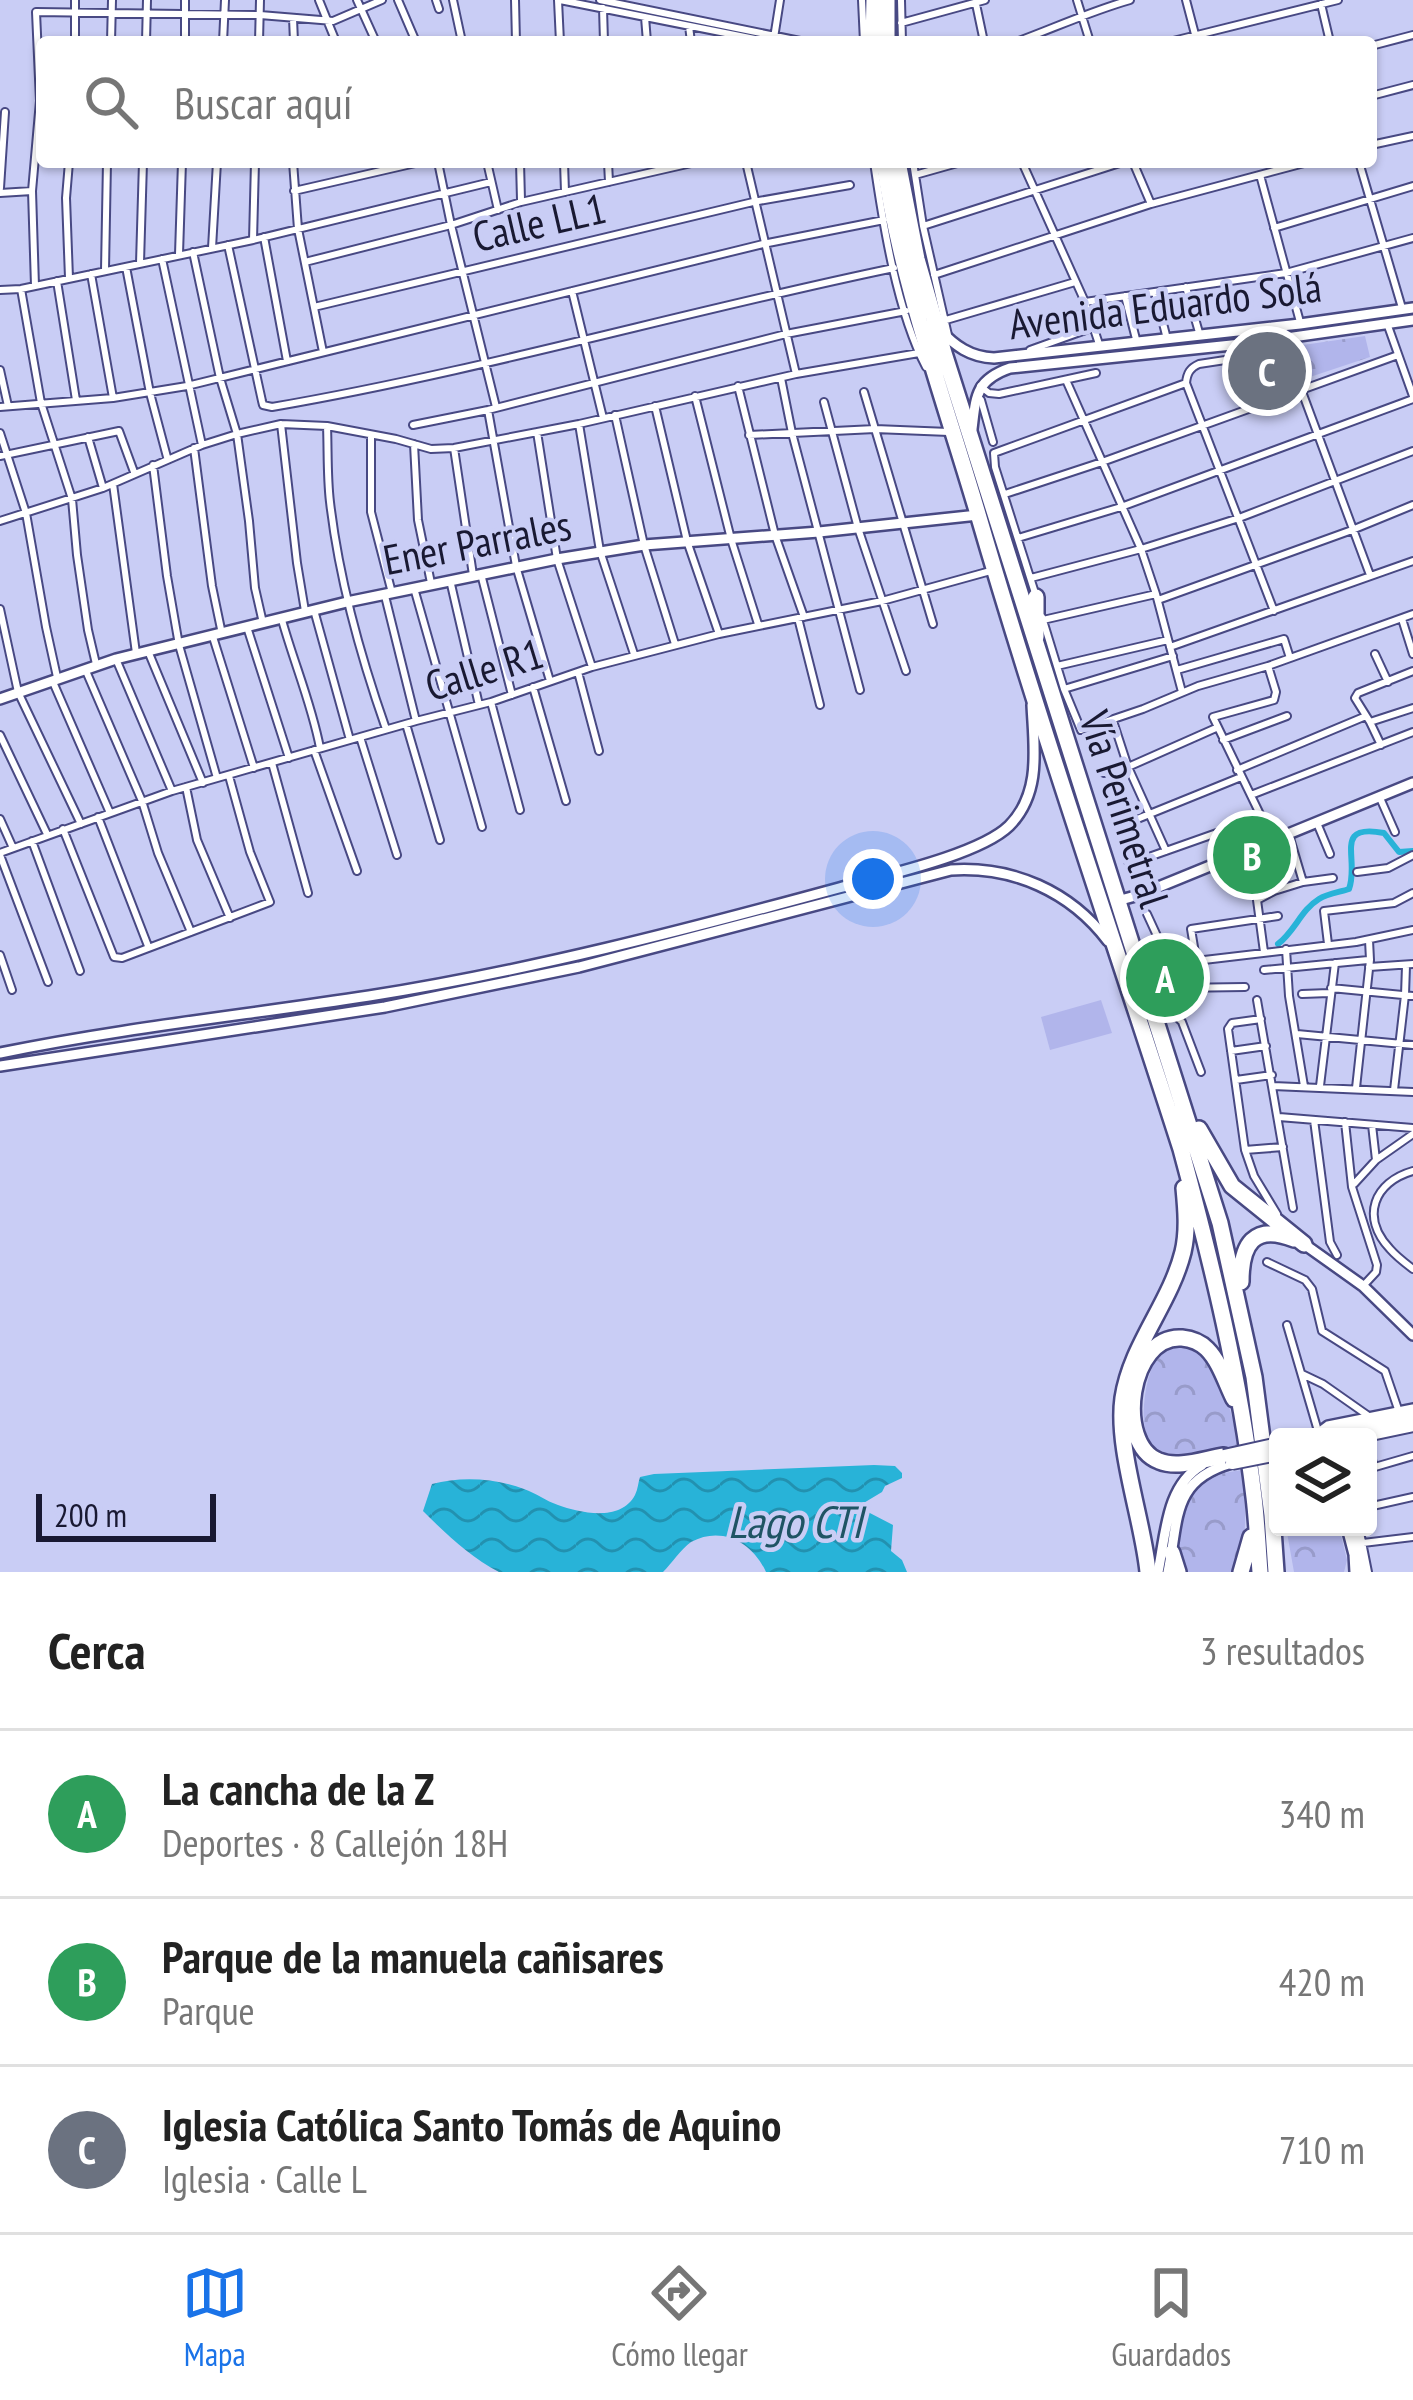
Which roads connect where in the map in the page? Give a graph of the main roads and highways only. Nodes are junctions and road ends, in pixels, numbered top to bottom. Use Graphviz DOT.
graph roads {
  1 [pos="874,0"];
  2 [pos="887,0"];
  3 [pos="873,36"];
  4 [pos="887,36"];
  5 [pos="885,168"];
  6 [pos="899,168"];
  7 [pos="1036,597"];
  8 [pos="1035,646"];
  9 [pos="1182,1099"];
  10 [pos="1181,1149"];
  11 [pos="1244,1322"];
  12 [pos="1408,1412"];
  13 [pos="1242,1416"];
  14 [pos="1346,1428"];
  15 [pos="1413,1428"];
  16 [pos="1377,1435"];
  17 [pos="1269,1447"];
  18 [pos="1269,1455"];
  19 [pos="1228,1460"];
  20 [pos="1269,1492"];
  21 [pos="1254,1498"];
  22 [pos="1273,1536"];
  23 [pos="1278,1536"];
  24 [pos="1353,1536"];
  25 [pos="1172,1553"];
  26 [pos="1148,1572"];
  27 [pos="1178,1572"];
  28 [pos="1241,1572"];
  29 [pos="1260,1572"];
  30 [pos="1276,1572"];
  31 [pos="1288,1572"];
  32 [pos="1353,1572"];
  1 -- 3 [label="highway"];
  2 -- 4 [label="highway"];
  5 -- 10 [label="highway, Vía Perimetral"];
  6 -- 8 [label="highway, Vía Perimetral"];
  7 -- 8 [label="highway"];
  8 -- 9 [label="highway, Vía Perimetral"];
  9 -- 11 [label="highway, Vía Perimetral"];
  9 -- 11 [label="highway"];
  10 -- 13 [label="highway, Vía Perimetral"];
  10 -- 26 [label="highway"];
  11 -- 20 [label="highway, Vía Perimetral"];
  12 -- 14 [label="main road"];
  13 -- 19 [label="highway"];
  13 -- 21 [label="highway, Vía Perimetral"];
  15 -- 16 [label="main road"];
  17 -- 19 [label="main road, bridge"];
  18 -- 19 [label="main road, bridge"];
  21 -- 28 [label="highway"];
  21 -- 29 [label="highway, Vía Perimetral"];
  22 -- 30 [label="highway, Vía Perimetral"];
  23 -- 31 [label="highway"];
  24 -- 32 [label="highway"];
  25 -- 27 [label="highway"];
}
